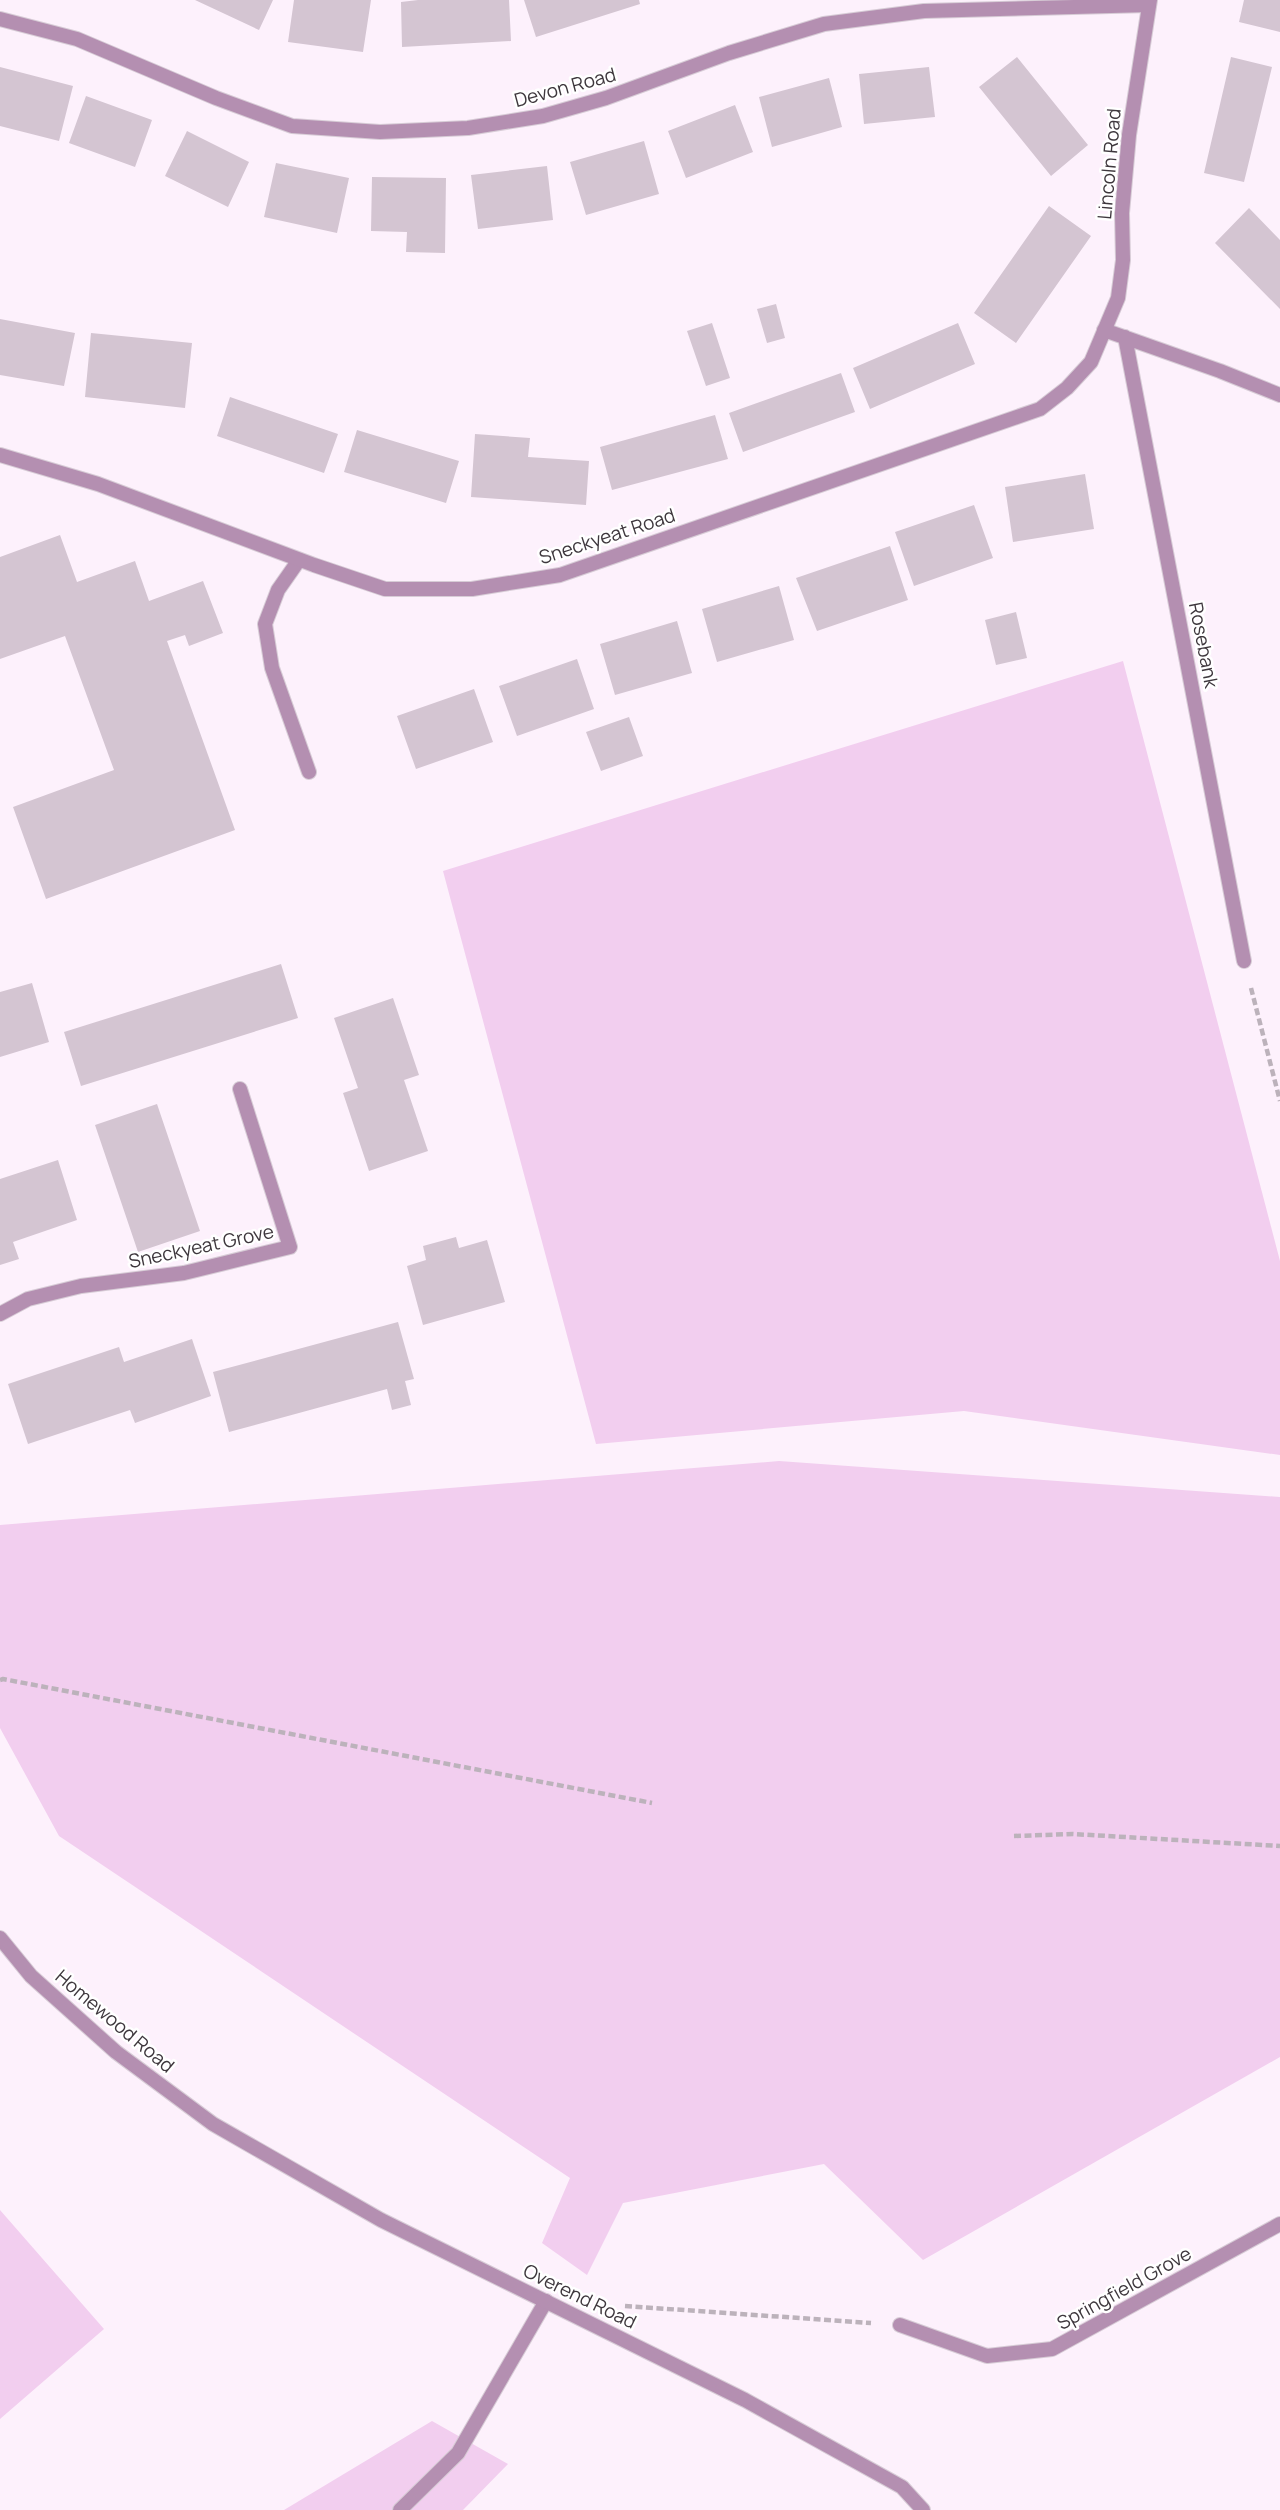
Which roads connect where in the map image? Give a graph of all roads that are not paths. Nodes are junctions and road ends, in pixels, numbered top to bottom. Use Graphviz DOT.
graph roads {
  1 [pos="1149,3"];
  2 [pos="0,19"];
  3 [pos="1104,330"];
  4 [pos="1125,337"];
  5 [pos="1280,395"];
  6 [pos="0,454"];
  7 [pos="299,560"];
  8 [pos="309,772"];
  9 [pos="1244,961"];
  10 [pos="240,1089"];
  11 [pos="0,1314"];
  12 [pos="0,1938"];
  13 [pos="213,2124"];
  14 [pos="1280,2224"];
  15 [pos="546,2301"];
  16 [pos="900,2325"];
  17 [pos="400,2510"];
  18 [pos="923,2510"];
  1 -- 2 [label="street, Devon Road"];
  1 -- 3 [label="street, Lincoln Road"];
  3 -- 4 [label="street"];
  3 -- 7 [label="street, Sneckyeat Road"];
  4 -- 5 [label="street"];
  4 -- 9 [label="street, Rosebank"];
  6 -- 7 [label="street, Sneckyeat Road"];
  7 -- 8 [label="street"];
  10 -- 11 [label="street, Sneckyeat Grove"];
  12 -- 13 [label="street, Homewood Road"];
  13 -- 15 [label="street, Overend Road"];
  14 -- 16 [label="street, Springfield Grove"];
  15 -- 17 [label="street"];
  15 -- 18 [label="street, Overend Road"];
}
